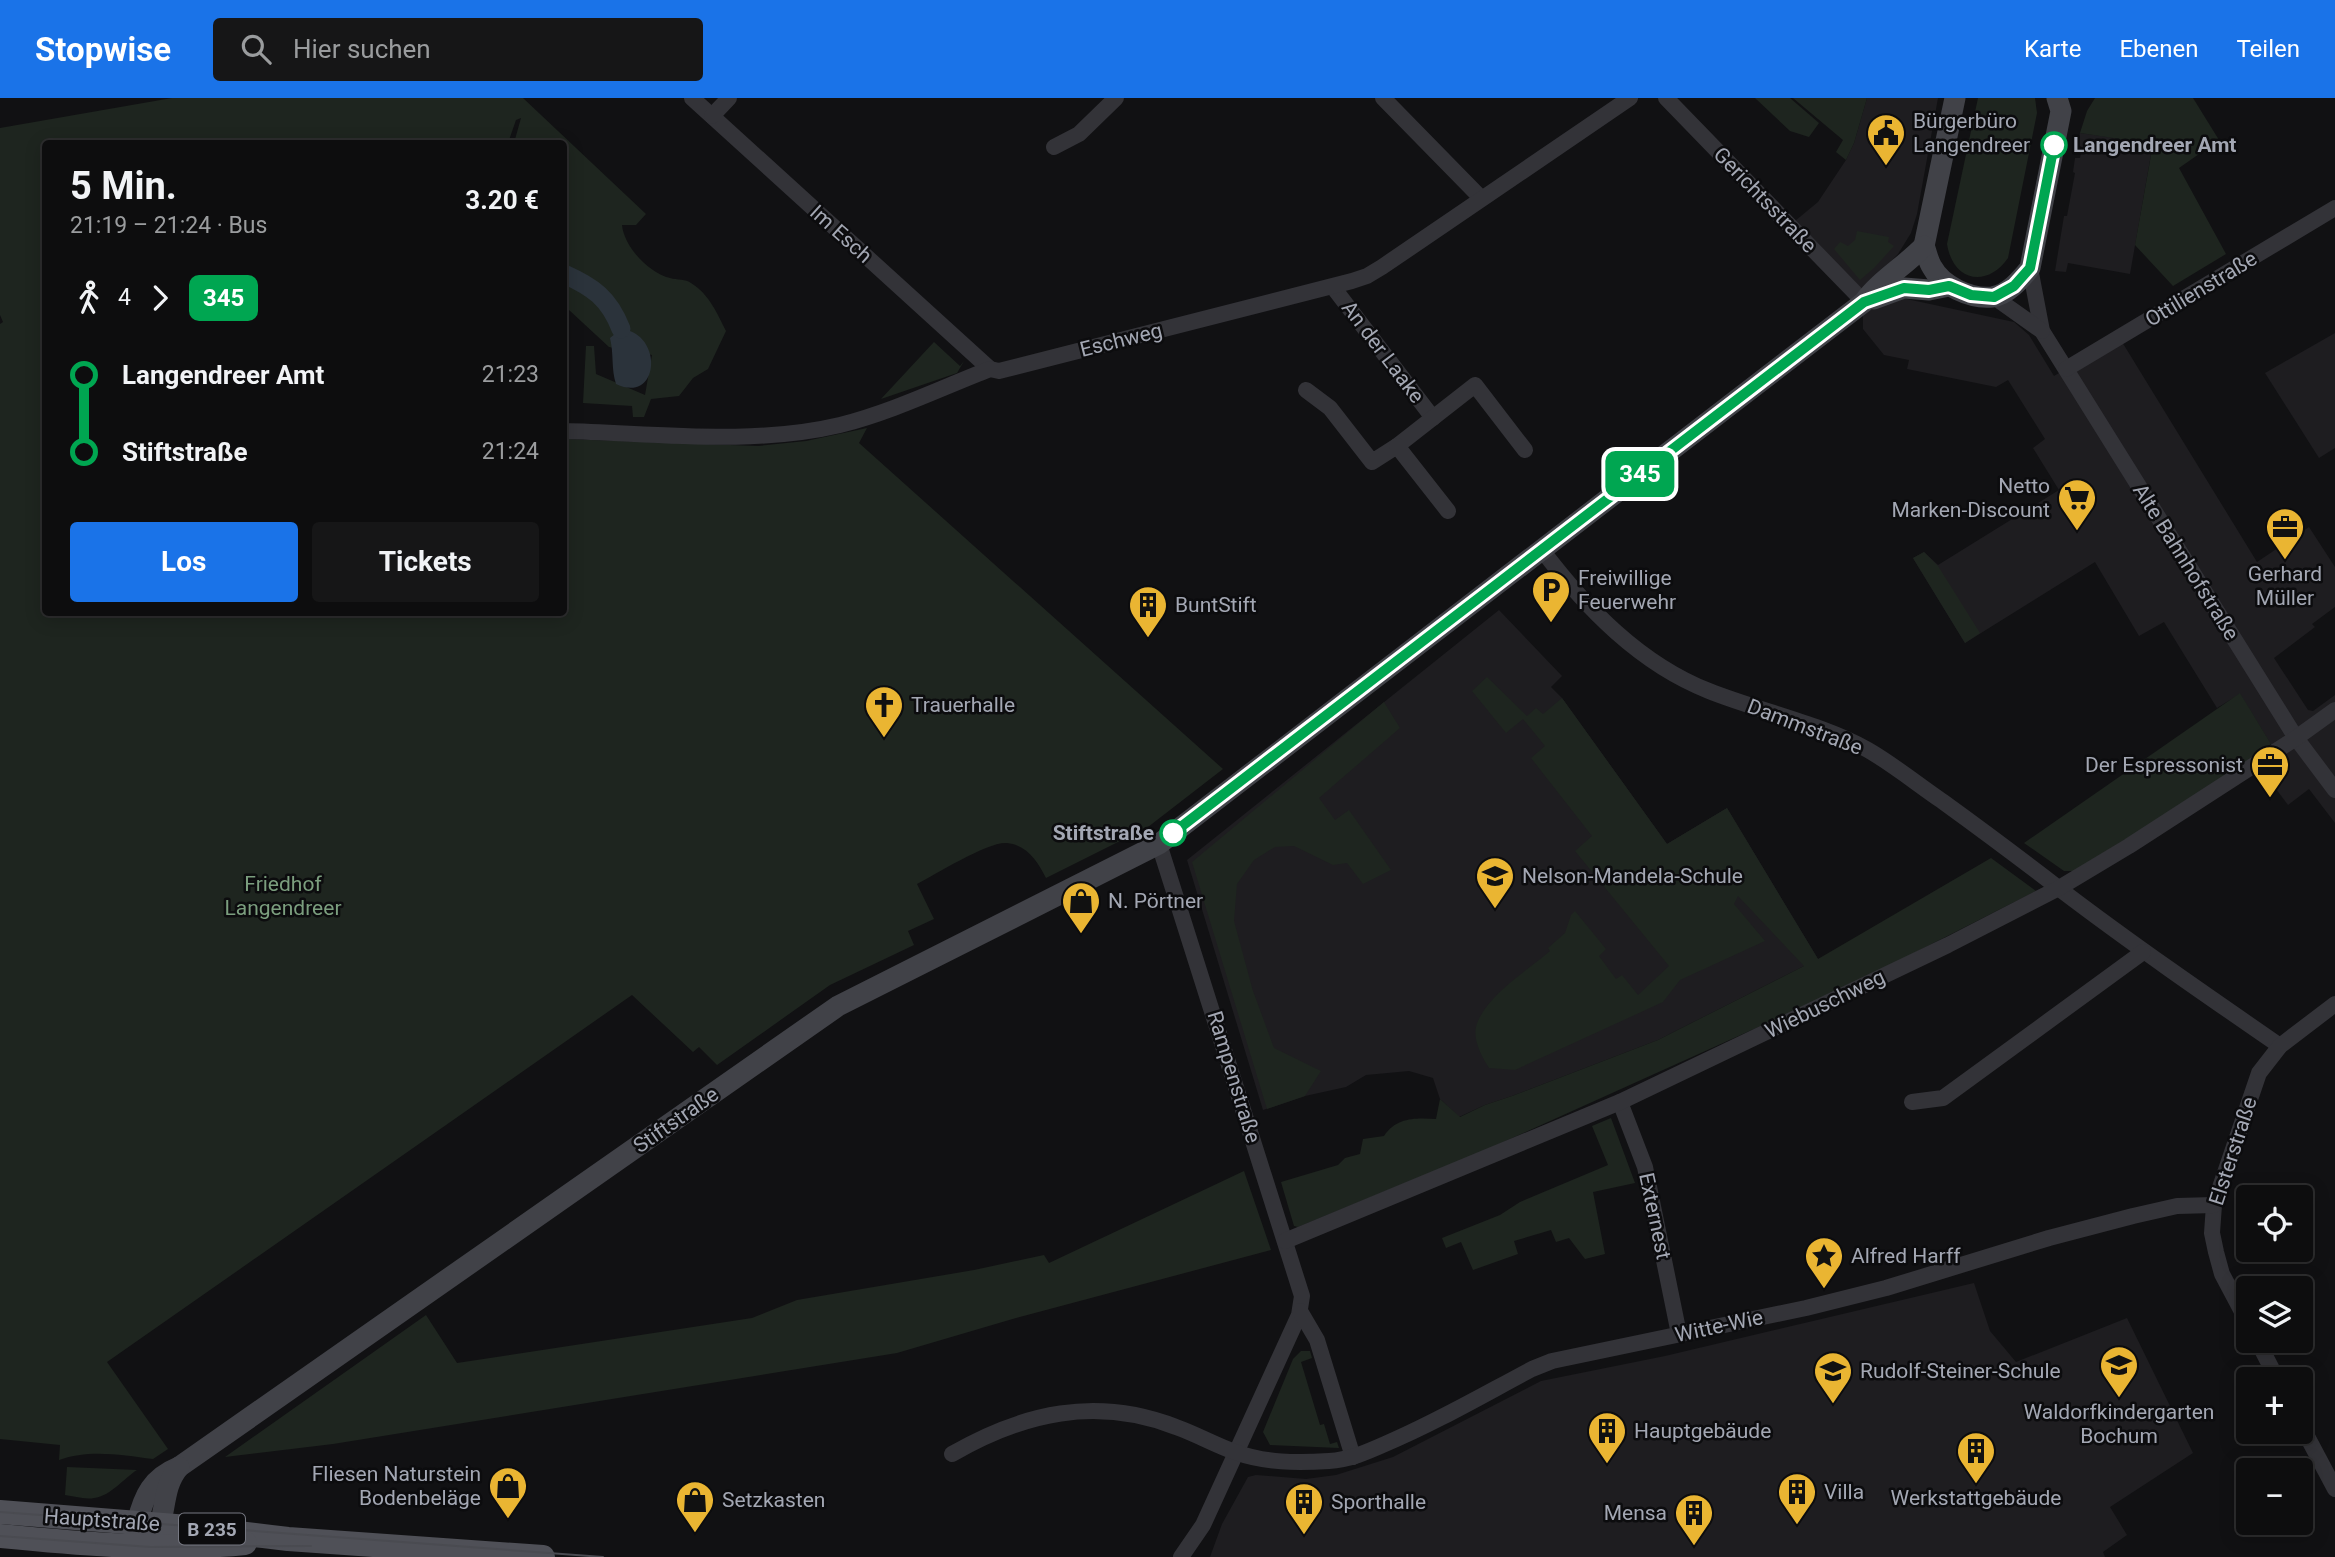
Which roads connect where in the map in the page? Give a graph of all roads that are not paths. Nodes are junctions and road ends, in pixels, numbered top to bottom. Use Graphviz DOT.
graph roads {
  1 [pos="692,98"];
  2 [pos="729,98"];
  3 [pos="1116,98"];
  4 [pos="1383,98"];
  5 [pos="1630,98"];
  6 [pos="1666,98"];
  7 [pos="1955,98"];
  8 [pos="2062,102"];
  9 [pos="712,116"];
  10 [pos="1054,147"];
  11 [pos="1481,198"];
  12 [pos="2335,208"];
  13 [pos="1924,246"];
  14 [pos="2030,268"];
  15 [pos="1949,286"];
  16 [pos="1333,287"];
  17 [pos="1994,297"];
  18 [pos="1864,302"];
  19 [pos="2042,331"];
  20 [pos="990,369"];
  21 [pos="2066,369"];
  22 [pos="1306,390"];
  23 [pos="1433,418"];
  24 [pos="567,431"];
  25 [pos="1397,446"];
  26 [pos="1525,450"];
  27 [pos="1448,511"];
  28 [pos="1542,550"];
  29 [pos="2335,710"];
  30 [pos="2296,738"];
  31 [pos="2335,790"];
  32 [pos="1159,844"];
  33 [pos="2059,888"];
  34 [pos="2143,952"];
  35 [pos="2335,1004"];
  36 [pos="2280,1046"];
  37 [pos="1620,1102"];
  38 [pos="1912,1102"];
  39 [pos="2214,1205"];
  40 [pos="1285,1241"];
  41 [pos="2236,1300"];
  42 [pos="1300,1311"];
  43 [pos="1679,1334"];
  44 [pos="2311,1444"];
  45 [pos="1236,1453"];
  46 [pos="952,1454"];
  47 [pos="1353,1457"];
  48 [pos="179,1466"];
  49 [pos="2335,1489"];
  50 [pos="0,1513"];
  51 [pos="137,1522"];
  52 [pos="162,1524"];
  53 [pos="0,1536"];
  54 [pos="288,1539"];
  55 [pos="150,1547"];
  56 [pos="543,1557"];
  57 [pos="1181,1557"];
  1 -- 9 [label="street, Im Esch"];
  2 -- 9 [label="street"];
  3 -- 10 [label="street"];
  4 -- 11 [label="street"];
  5 -- 11 [label="street, Eschweg"];
  6 -- 18 [label="street, Gerichtsstraße"];
  7 -- 13 [label="street"];
  8 -- 14 [label="street"];
  9 -- 20 [label="street, Im Esch"];
  11 -- 16 [label="street, Eschweg"];
  12 -- 21 [label="street, Ottilienstraße"];
  13 -- 15 [label="street"];
  13 -- 18 [label="street, Stiftstraße"];
  14 -- 17 [label="street"];
  14 -- 19 [label="street, Alte Bahnhofstraße"];
  15 -- 17 [label="street"];
  15 -- 18 [label="street, Stiftstraße"];
  16 -- 20 [label="street, Eschweg"];
  16 -- 23 [label="street, An der Laake"];
  17 -- 19 [label="street, Alte Bahnhofstraße"];
  18 -- 28 [label="street, Stiftstraße"];
  19 -- 21 [label="street, Alte Bahnhofstraße"];
  20 -- 24 [label="street, Eschweg"];
  21 -- 30 [label="street, Alte Bahnhofstraße"];
  22 -- 25 [label="street, An der Laake"];
  23 -- 25 [label="street, An der Laake"];
  23 -- 26 [label="street, An der Laake"];
  25 -- 27 [label="street"];
  28 -- 32 [label="street, Stiftstraße"];
  28 -- 33 [label="street, Dammstraße"];
  29 -- 30 [label="street, Wiebuschweg"];
  30 -- 31 [label="street, Alte Bahnhofstraße"];
  30 -- 33 [label="street, Wiebuschweg"];
  32 -- 40 [label="street, Rampenstraße"];
  32 -- 48 [label="street, Stiftstraße"];
  33 -- 34 [label="street, Dammstraße"];
  33 -- 37 [label="street, Wiebuschweg"];
  34 -- 36 [label="street, Dammstraße"];
  34 -- 38 [label="street"];
  35 -- 36 [label="street, Elsterstraße"];
  36 -- 39 [label="street, Elsterstraße"];
  37 -- 40 [label="street, Wiebuschweg"];
  37 -- 43 [label="street, Externest"];
  39 -- 41 [label="street, Elsterstraße"];
  39 -- 43 [label="street, Witte-Wie"];
  40 -- 42 [label="street, Rampenstraße"];
  42 -- 45 [label="street"];
  42 -- 47 [label="street, Rampenstraße"];
  43 -- 47 [label="street, Witte-Wie"];
  44 -- 49 [label="street"];
  45 -- 46 [label="street, Witte-Wie"];
  45 -- 47 [label="street, Witte-Wie"];
  45 -- 57 [label="street"];
  48 -- 51 [label="street, Stiftstraße"];
  48 -- 52 [label="street"];
  50 -- 51 [label="main road, Hauptstraße / B 235"];
  51 -- 52 [label="main road, Hauptstraße / B 235"];
  51 -- 55 [label="street"];
  52 -- 54 [label="main road, Hauptstraße / B 235"];
  52 -- 55 [label="street"];
  53 -- 55 [label="main road, Hauptstraße / B 235"];
  54 -- 55 [label="main road, Hauptstraße / B 235"];
  54 -- 56 [label="main road, Hauptstraße / B 235"];
}
